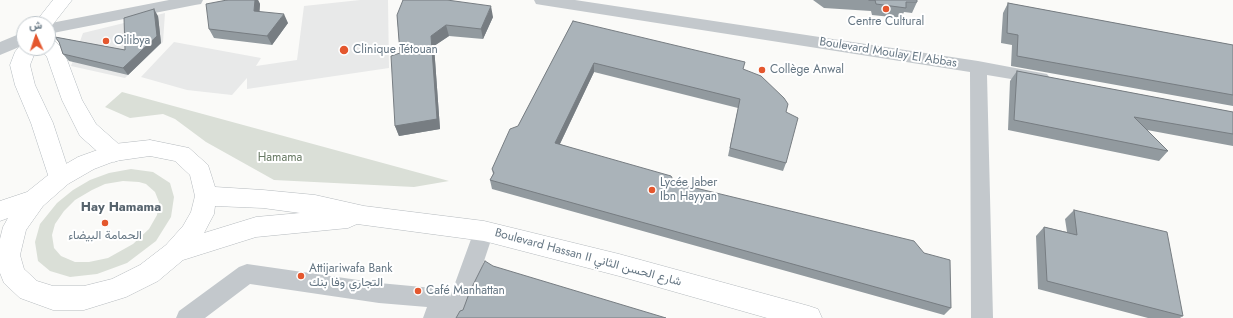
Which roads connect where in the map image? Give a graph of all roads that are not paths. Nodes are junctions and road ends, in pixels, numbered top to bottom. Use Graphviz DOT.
graph roads {
  1 [pos="63,0"];
  2 [pos="195,0"];
  3 [pos="542,0"];
  4 [pos="50,16"];
  5 [pos="56,28"];
  6 [pos="16,42"];
  7 [pos="0,49"];
  8 [pos="56,54"];
  9 [pos="23,56"];
  10 [pos="978,66"];
  11 [pos="1055,81"];
  12 [pos="114,153"];
  13 [pos="60,178"];
  14 [pos="206,196"];
  15 [pos="35,199"];
  16 [pos="0,210"];
  17 [pos="364,216"];
  18 [pos="484,231"];
  19 [pos="175,252"];
  20 [pos="5,265"];
  21 [pos="187,318"];
  22 [pos="434,318"];
  23 [pos="454,318"];
  24 [pos="809,318"];
  25 [pos="982,318"];
  1 -- 4 [label="main road"];
  2 -- 5 [label="street"];
  3 -- 10 [label="street, Boulevard Moulay El Abbas"];
  6 -- 7 [label="street"];
  8 -- 12 [label="main road"];
  9 -- 13 [label="main road"];
  10 -- 11 [label="street, Boulevard Moulay El Abbas"];
  10 -- 25 [label="street"];
  12 -- 13 [label="main road"];
  12 -- 14 [label="main road"];
  13 -- 15 [label="main road"];
  14 -- 17 [label="main road, Boulevard Hassan II شارع الحسن الثاني"];
  14 -- 19 [label="main road"];
  15 -- 16 [label="main road"];
  15 -- 20 [label="main road"];
  17 -- 18 [label="main road, Boulevard Hassan II شارع الحسن الثاني"];
  17 -- 19 [label="main road, Boulevard Hassan II شارع الحسن الثاني"];
  18 -- 23 [label="street"];
  18 -- 24 [label="main road, Boulevard Hassan II شارع الحسن الثاني"];
  19 -- 20 [label="main road"];
  21 -- 22 [label="street"];
}
